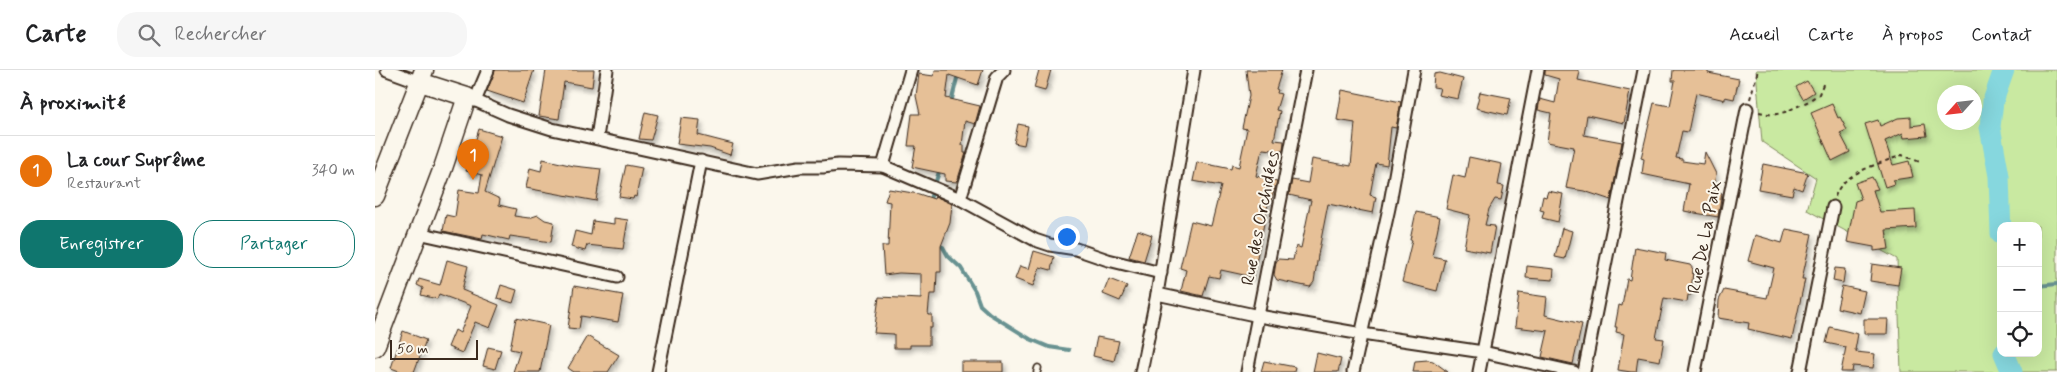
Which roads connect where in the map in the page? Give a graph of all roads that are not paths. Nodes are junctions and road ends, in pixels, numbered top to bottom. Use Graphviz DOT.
graph roads {
  1 [pos="387,70"];
  2 [pos="488,70"];
  3 [pos="607,70"];
  4 [pos="911,70"];
  5 [pos="1004,70"];
  6 [pos="1195,70"];
  7 [pos="1306,70"];
  8 [pos="1414,70"];
  9 [pos="1538,70"];
  10 [pos="1644,70"];
  11 [pos="422,76"];
  12 [pos="471,99"];
  13 [pos="1747,109"];
  14 [pos="597,138"];
  15 [pos="701,161"];
  16 [pos="883,166"];
  17 [pos="375,196"];
  18 [pos="960,199"];
  19 [pos="1833,207"];
  20 [pos="418,234"];
  21 [pos="1161,272"];
  22 [pos="617,277"];
  23 [pos="1157,294"];
  24 [pos="1259,316"];
  25 [pos="1362,334"];
  26 [pos="375,347"];
  27 [pos="1483,352"];
  28 [pos="658,372"];
  29 [pos="1141,372"];
  30 [pos="1247,372"];
  31 [pos="1353,372"];
  32 [pos="1479,372"];
  33 [pos="1574,372"];
  34 [pos="1583,372"];
  35 [pos="1695,372"];
  36 [pos="1800,372"];
  1 -- 11 [label="street"];
  2 -- 12 [label="street"];
  3 -- 14 [label="street"];
  4 -- 16 [label="street"];
  5 -- 18 [label="street"];
  6 -- 21 [label="street"];
  7 -- 24 [label="street, Rue des Orchidées"];
  8 -- 25 [label="street"];
  9 -- 27 [label="street"];
  10 -- 34 [label="street"];
  11 -- 12 [label="main road"];
  11 -- 17 [label="main road"];
  12 -- 14 [label="street"];
  12 -- 20 [label="main road"];
  13 -- 35 [label="street, Rue De La Paix"];
  14 -- 15 [label="street"];
  15 -- 16 [label="street"];
  15 -- 28 [label="street"];
  16 -- 18 [label="street"];
  18 -- 21 [label="street"];
  19 -- 36 [label="street"];
  20 -- 22 [label="street"];
  20 -- 26 [label="main road"];
  21 -- 23 [label="street"];
  23 -- 24 [label="street"];
  23 -- 29 [label="street"];
  24 -- 25 [label="street"];
  24 -- 30 [label="street, Rue des Orchidées"];
  25 -- 27 [label="street"];
  25 -- 31 [label="street"];
  27 -- 32 [label="street"];
  27 -- 33 [label="street"];
}
